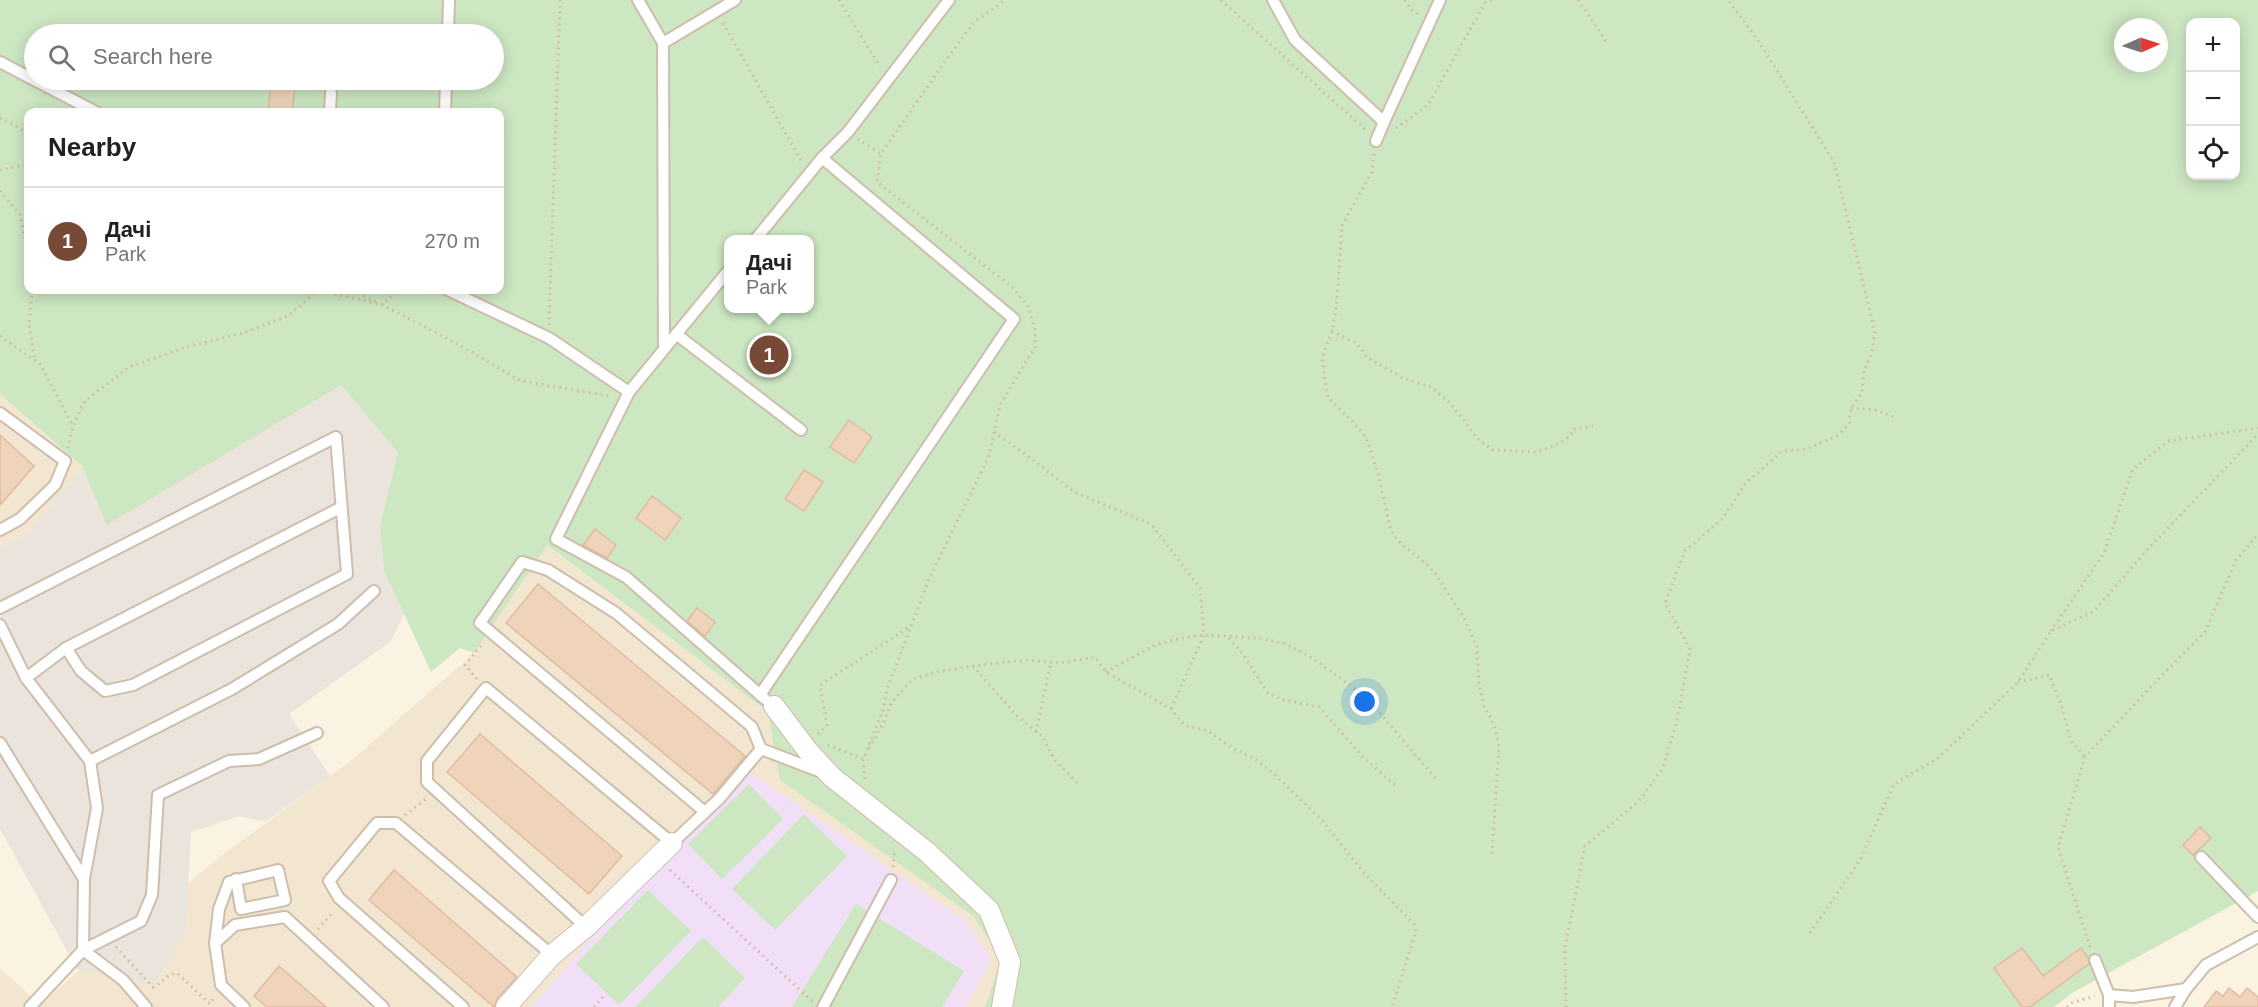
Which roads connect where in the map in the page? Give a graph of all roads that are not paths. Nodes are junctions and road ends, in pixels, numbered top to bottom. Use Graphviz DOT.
graph roads {
  1 [pos="449,0"];
  2 [pos="638,0"];
  3 [pos="735,0"];
  4 [pos="950,0"];
  5 [pos="1273,0"];
  6 [pos="1440,0"];
  7 [pos="448,24"];
  8 [pos="663,43"];
  9 [pos="0,62"];
  10 [pos="24,74"];
  11 [pos="54,90"];
  12 [pos="446,90"];
  13 [pos="331,93"];
  14 [pos="88,108"];
  15 [pos="330,108"];
  16 [pos="445,108"];
  17 [pos="1384,122"];
  18 [pos="1376,141"];
  19 [pos="822,158"];
  20 [pos="758,235"];
  21 [pos="724,277"];
  22 [pos="456,294"];
  23 [pos="676,334"];
  24 [pos="664,347"];
  25 [pos="629,392"];
  26 [pos="0,413"];
  27 [pos="801,430"];
  28 [pos="340,508"];
  29 [pos="0,530"];
  30 [pos="374,591"];
  31 [pos="0,609"];
  32 [pos="0,625"];
  33 [pos="66,648"];
  34 [pos="26,678"];
  35 [pos="767,700"];
  36 [pos="317,734"];
  37 [pos="0,743"];
  38 [pos="761,749"];
  39 [pos="90,760"];
  40 [pos="832,777"];
  41 [pos="705,812"];
  42 [pos="672,843"];
  43 [pos="2201,856"];
  44 [pos="84,879"];
  45 [pos="236,879"];
  46 [pos="891,880"];
  47 [pos="2258,916"];
  48 [pos="586,927"];
  49 [pos="2258,937"];
  50 [pos="215,943"];
  51 [pos="83,950"];
  52 [pos="552,955"];
  53 [pos="2095,960"];
  54 [pos="2186,989"];
  55 [pos="2109,1001"];
  56 [pos="30,1007"];
  57 [pos="146,1007"];
  58 [pos="244,1007"];
  59 [pos="383,1007"];
  60 [pos="463,1007"];
  61 [pos="506,1007"];
  62 [pos="820,1007"];
  63 [pos="1002,1007"];
  64 [pos="2175,1007"];
  1 -- 7 [label="lane"];
  2 -- 8 [label="lane"];
  3 -- 8 [label="lane"];
  4 -- 19 [label="lane"];
  5 -- 17 [label="lane"];
  6 -- 17 [label="lane"];
  8 -- 24 [label="lane"];
  9 -- 10 [label="lane"];
  11 -- 14 [label="lane"];
  12 -- 16 [label="lane"];
  13 -- 15 [label="lane"];
  17 -- 18 [label="lane"];
  19 -- 20 [label="lane"];
  19 -- 35 [label="lane"];
  21 -- 23 [label="lane"];
  22 -- 25 [label="lane"];
  23 -- 24 [label="lane"];
  23 -- 27 [label="lane"];
  24 -- 25 [label="lane"];
  25 -- 35 [label="lane"];
  26 -- 29 [label="lane"];
  28 -- 31 [label="lane"];
  28 -- 33 [label="lane"];
  28 -- 33 [label="lane"];
  30 -- 39 [label="lane"];
  32 -- 34 [label="lane"];
  33 -- 34 [label="lane"];
  34 -- 39 [label="lane"];
  35 -- 40 [label="street"];
  36 -- 51 [label="lane"];
  37 -- 44 [label="lane"];
  38 -- 40 [label="lane"];
  38 -- 41 [label="lane"];
  38 -- 41 [label="lane"];
  39 -- 44 [label="lane"];
  40 -- 63 [label="street"];
  41 -- 42 [label="lane"];
  42 -- 48 [label="street"];
  42 -- 48 [label="lane"];
  43 -- 47 [label="lane"];
  44 -- 51 [label="lane"];
  45 -- 45 [label="lane"];
  45 -- 50 [label="lane"];
  46 -- 62 [label="lane"];
  48 -- 52 [label="street"];
  49 -- 54 [label="lane"];
  50 -- 58 [label="lane"];
  50 -- 59 [label="lane"];
  51 -- 56 [label="lane"];
  51 -- 57 [label="lane"];
  52 -- 60 [label="lane"];
  52 -- 61 [label="street"];
  53 -- 55 [label="lane"];
  54 -- 55 [label="lane"];
  54 -- 64 [label="lane"];
}
